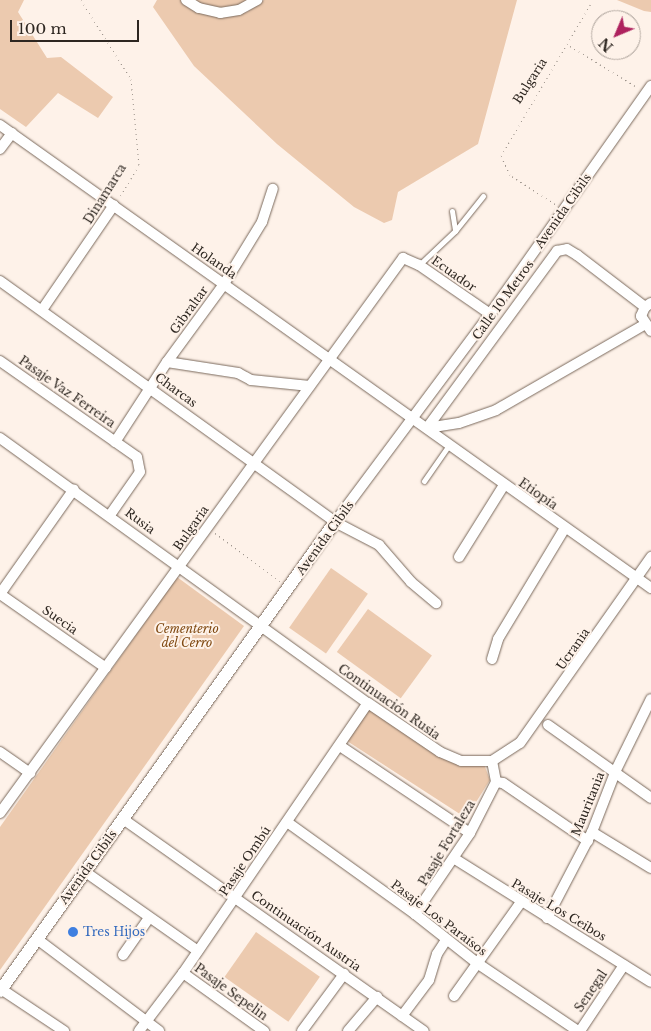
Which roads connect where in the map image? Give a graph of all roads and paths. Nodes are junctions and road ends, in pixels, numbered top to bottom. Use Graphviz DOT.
graph roads {
  1 [pos="81,0"];
  2 [pos="186,0"];
  3 [pos="257,0"];
  4 [pos="591,3"];
  5 [pos="569,45"];
  6 [pos="649,89"];
  7 [pos="0,125"];
  8 [pos="12,134"];
  9 [pos="0,150"];
  10 [pos="273,188"];
  11 [pos="483,196"];
  12 [pos="114,205"];
  13 [pos="564,210"];
  14 [pos="452,211"];
  15 [pos="455,231"];
  16 [pos="403,258"];
  17 [pos="419,265"];
  18 [pos="1,282"];
  19 [pos="224,284"];
  20 [pos="648,305"];
  21 [pos="42,310"];
  22 [pos="490,314"];
  23 [pos="648,328"];
  24 [pos="329,359"];
  25 [pos="167,362"];
  26 [pos="1,364"];
  27 [pos="310,386"];
  28 [pos="150,388"];
  29 [pos="413,419"];
  30 [pos="427,428"];
  31 [pos="0,438"];
  32 [pos="115,442"];
  33 [pos="449,444"];
  34 [pos="252,462"];
  35 [pos="424,481"];
  36 [pos="504,486"];
  37 [pos="74,489"];
  38 [pos="110,515"];
  39 [pos="335,522"];
  40 [pos="207,528"];
  41 [pos="565,528"];
  42 [pos="459,556"];
  43 [pos="651,558"];
  44 [pos="179,566"];
  45 [pos="637,579"];
  46 [pos="289,587"];
  47 [pos="651,588"];
  48 [pos="0,594"];
  49 [pos="436,603"];
  50 [pos="262,627"];
  51 [pos="492,659"];
  52 [pos="106,668"];
  53 [pos="651,699"];
  54 [pos="368,703"];
  55 [pos="548,725"];
  56 [pos="340,746"];
  57 [pos="511,750"];
  58 [pos="0,752"];
  59 [pos="492,761"];
  60 [pos="615,772"];
  61 [pos="30,773"];
  62 [pos="496,782"];
  63 [pos="651,798"];
  64 [pos="0,813"];
  65 [pos="122,819"];
  66 [pos="287,822"];
  67 [pos="470,833"];
  68 [pos="590,836"];
  69 [pos="455,859"];
  70 [pos="651,868"];
  71 [pos="84,871"];
  72 [pos="236,897"];
  73 [pos="521,902"];
  74 [pos="415,914"];
  75 [pos="149,918"];
  76 [pos="547,918"];
  77 [pos="37,939"];
  78 [pos="446,940"];
  79 [pos="198,951"];
  80 [pos="123,955"];
  81 [pos="477,963"];
  82 [pos="624,965"];
  83 [pos="183,973"];
  84 [pos="344,974"];
  85 [pos="651,982"];
  86 [pos="1,990"];
  87 [pos="454,996"];
  88 [pos="377,997"];
  89 [pos="402,1016"];
  90 [pos="146,1021"];
  91 [pos="64,1031"];
  92 [pos="139,1031"];
  93 [pos="159,1031"];
  94 [pos="264,1031"];
  95 [pos="302,1031"];
  96 [pos="348,1031"];
  97 [pos="424,1031"];
  98 [pos="579,1031"];
  1 -- 12 [label="path, Dinamarca"];
  2 -- 3 [label="street"];
  4 -- 5 [label="path, Bulgaria"];
  5 -- 6 [label="path"];
  5 -- 13 [label="path, Bulgaria"];
  6 -- 13 [label="street, Avenida Cibils"];
  7 -- 8 [label="street, Holanda"];
  8 -- 9 [label="street"];
  8 -- 12 [label="street, Holanda"];
  10 -- 19 [label="street, Gibraltar"];
  11 -- 15 [label="lane"];
  12 -- 19 [label="street, Holanda"];
  12 -- 21 [label="street, Dinamarca"];
  13 -- 22 [label="street, Avenida Cibils"];
  14 -- 15 [label="lane"];
  15 -- 17 [label="lane"];
  16 -- 17 [label="street, Ecuador"];
  16 -- 24 [label="street, Bulgaria"];
  17 -- 22 [label="street, Ecuador"];
  18 -- 21 [label="street, Charcas"];
  19 -- 24 [label="street, Holanda"];
  19 -- 25 [label="street, Gibraltar"];
  20 -- 23 [label="street"];
  20 -- 30 [label="street, Calle 10 Metros"];
  21 -- 28 [label="street, Charcas"];
  22 -- 29 [label="street, Avenida Cibils"];
  23 -- 30 [label="street"];
  24 -- 27 [label="street, Bulgaria"];
  24 -- 29 [label="street, Holanda"];
  25 -- 27 [label="street"];
  25 -- 28 [label="street, Gibraltar"];
  26 -- 32 [label="street, Pasaje Vaz Ferreira"];
  27 -- 34 [label="street, Bulgaria"];
  28 -- 32 [label="street, Gibraltar"];
  28 -- 34 [label="street, Charcas"];
  29 -- 30 [label="street, Etiopía"];
  29 -- 39 [label="street, Avenida Cibils"];
  30 -- 33 [label="street, Etiopía"];
  31 -- 37 [label="street, Rusia"];
  32 -- 38 [label="street, Pasaje Vaz Ferreira"];
  33 -- 35 [label="lane"];
  33 -- 36 [label="street, Etiopía"];
  34 -- 39 [label="street, Charcas"];
  34 -- 40 [label="street, Bulgaria"];
  36 -- 41 [label="street, Etiopía"];
  36 -- 42 [label="street"];
  37 -- 38 [label="street, Rusia"];
  37 -- 48 [label="street"];
  38 -- 44 [label="street, Rusia"];
  39 -- 46 [label="street, Avenida Cibils"];
  39 -- 49 [label="street, Charcas"];
  40 -- 44 [label="street, Bulgaria"];
  40 -- 46 [label="path"];
  41 -- 45 [label="street, Etiopía"];
  41 -- 51 [label="street"];
  43 -- 45 [label="street, Ucrania"];
  44 -- 50 [label="street, Rusia"];
  44 -- 52 [label="street, Bulgaria"];
  45 -- 47 [label="street, Etiopía"];
  45 -- 57 [label="street, Ucrania"];
  46 -- 50 [label="street, Avenida Cibils"];
  48 -- 52 [label="street, Suecia"];
  50 -- 54 [label="street, Continuación Rusia"];
  50 -- 65 [label="street, Avenida Cibils"];
  52 -- 61 [label="street, Bulgaria"];
  53 -- 60 [label="street, Mauritania"];
  54 -- 56 [label="street, Pasaje Ombú"];
  54 -- 59 [label="street, Continuación Rusia"];
  55 -- 60 [label="street"];
  56 -- 66 [label="street, Pasaje Ombú"];
  56 -- 67 [label="street"];
  57 -- 59 [label="street, Continuación Rusia"];
  58 -- 61 [label="street"];
  59 -- 62 [label="street"];
  60 -- 63 [label="street"];
  60 -- 68 [label="street, Mauritania"];
  61 -- 64 [label="street, Bulgaria"];
  62 -- 67 [label="street, Pasaje Fortaleza"];
  62 -- 68 [label="street"];
  65 -- 71 [label="street, Avenida Cibils"];
  65 -- 72 [label="street, Continuación Austria"];
  66 -- 72 [label="street, Pasaje Ombú"];
  66 -- 74 [label="street, Pasaje Los Paraísos"];
  67 -- 69 [label="street, Pasaje Fortaleza"];
  68 -- 70 [label="street"];
  68 -- 76 [label="street, Mauritania"];
  69 -- 73 [label="street, Pasaje Los Ceibos"];
  69 -- 74 [label="street, Pasaje Fortaleza"];
  71 -- 75 [label="street"];
  71 -- 77 [label="street, Avenida Cibils"];
  72 -- 79 [label="street, Pasaje Ombú"];
  72 -- 84 [label="street, Continuación Austria"];
  73 -- 76 [label="street, Pasaje Los Ceibos"];
  73 -- 81 [label="street"];
  74 -- 78 [label="street, Pasaje Los Paraísos"];
  75 -- 79 [label="street"];
  75 -- 80 [label="street"];
  76 -- 82 [label="street, Pasaje Los Ceibos"];
  77 -- 86 [label="street, Avenida Cibils"];
  77 -- 90 [label="street"];
  78 -- 81 [label="street, Pasaje Los Paraísos"];
  78 -- 89 [label="street"];
  79 -- 83 [label="street, Pasaje Ombú"];
  81 -- 87 [label="street"];
  81 -- 98 [label="street, Pasaje Los Paraísos"];
  82 -- 85 [label="street, Pasaje Los Ceibos"];
  82 -- 98 [label="street, Senegal"];
  83 -- 90 [label="street, Pasaje Ombú"];
  83 -- 94 [label="street, Pasaje Sepelin"];
  84 -- 88 [label="street, Continuación Austria"];
  84 -- 95 [label="street"];
  86 -- 91 [label="street"];
  88 -- 89 [label="street, Continuación Austria"];
  88 -- 96 [label="street"];
  89 -- 97 [label="street, Continuación Austria"];
  90 -- 92 [label="street, Pasaje Ombú"];
  90 -- 93 [label="street"];
}
